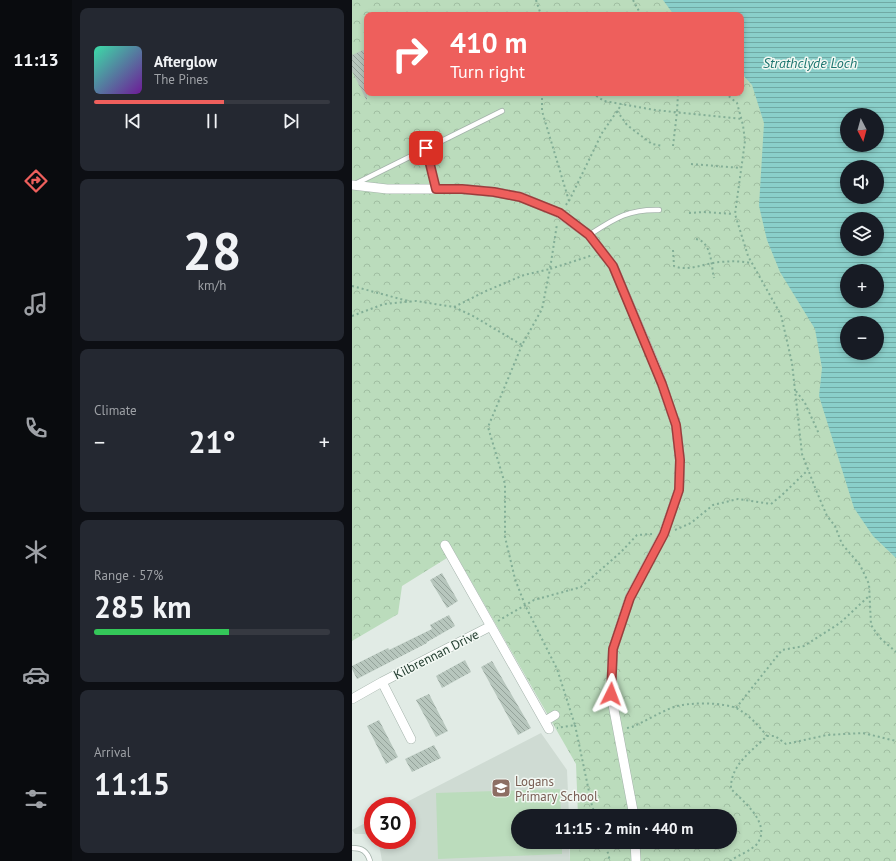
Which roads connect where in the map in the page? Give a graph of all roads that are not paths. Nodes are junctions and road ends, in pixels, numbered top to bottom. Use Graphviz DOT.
graph roads {
  1 [pos="502,111"];
  2 [pos="426,148"];
  3 [pos="352,185"];
  4 [pos="436,189"];
  5 [pos="659,210"];
  6 [pos="589,235"];
  7 [pos="444,545"];
  8 [pos="490,626"];
  9 [pos="382,682"];
  10 [pos="352,699"];
  11 [pos="555,715"];
  12 [pos="411,739"];
  13 [pos="633,809"];
  14 [pos="352,848"];
  15 [pos="636,849"];
  16 [pos="370,861"];
  17 [pos="636,861"];
  1 -- 2 [label="lane"];
  2 -- 3 [label="lane"];
  2 -- 4 [label="lane"];
  3 -- 4 [label="street"];
  4 -- 6 [label="street"];
  5 -- 6 [label="lane"];
  6 -- 13 [label="street"];
  7 -- 8 [label="street, Kilbrennan Drive"];
  8 -- 9 [label="street, Kilbrennan Drive"];
  8 -- 11 [label="street, Kilbrennan Drive"];
  9 -- 10 [label="street, Kilbrennan Drive"];
  9 -- 12 [label="street, Kilbrennan Drive"];
  14 -- 16 [label="lane"];
  15 -- 17 [label="street"];
}
